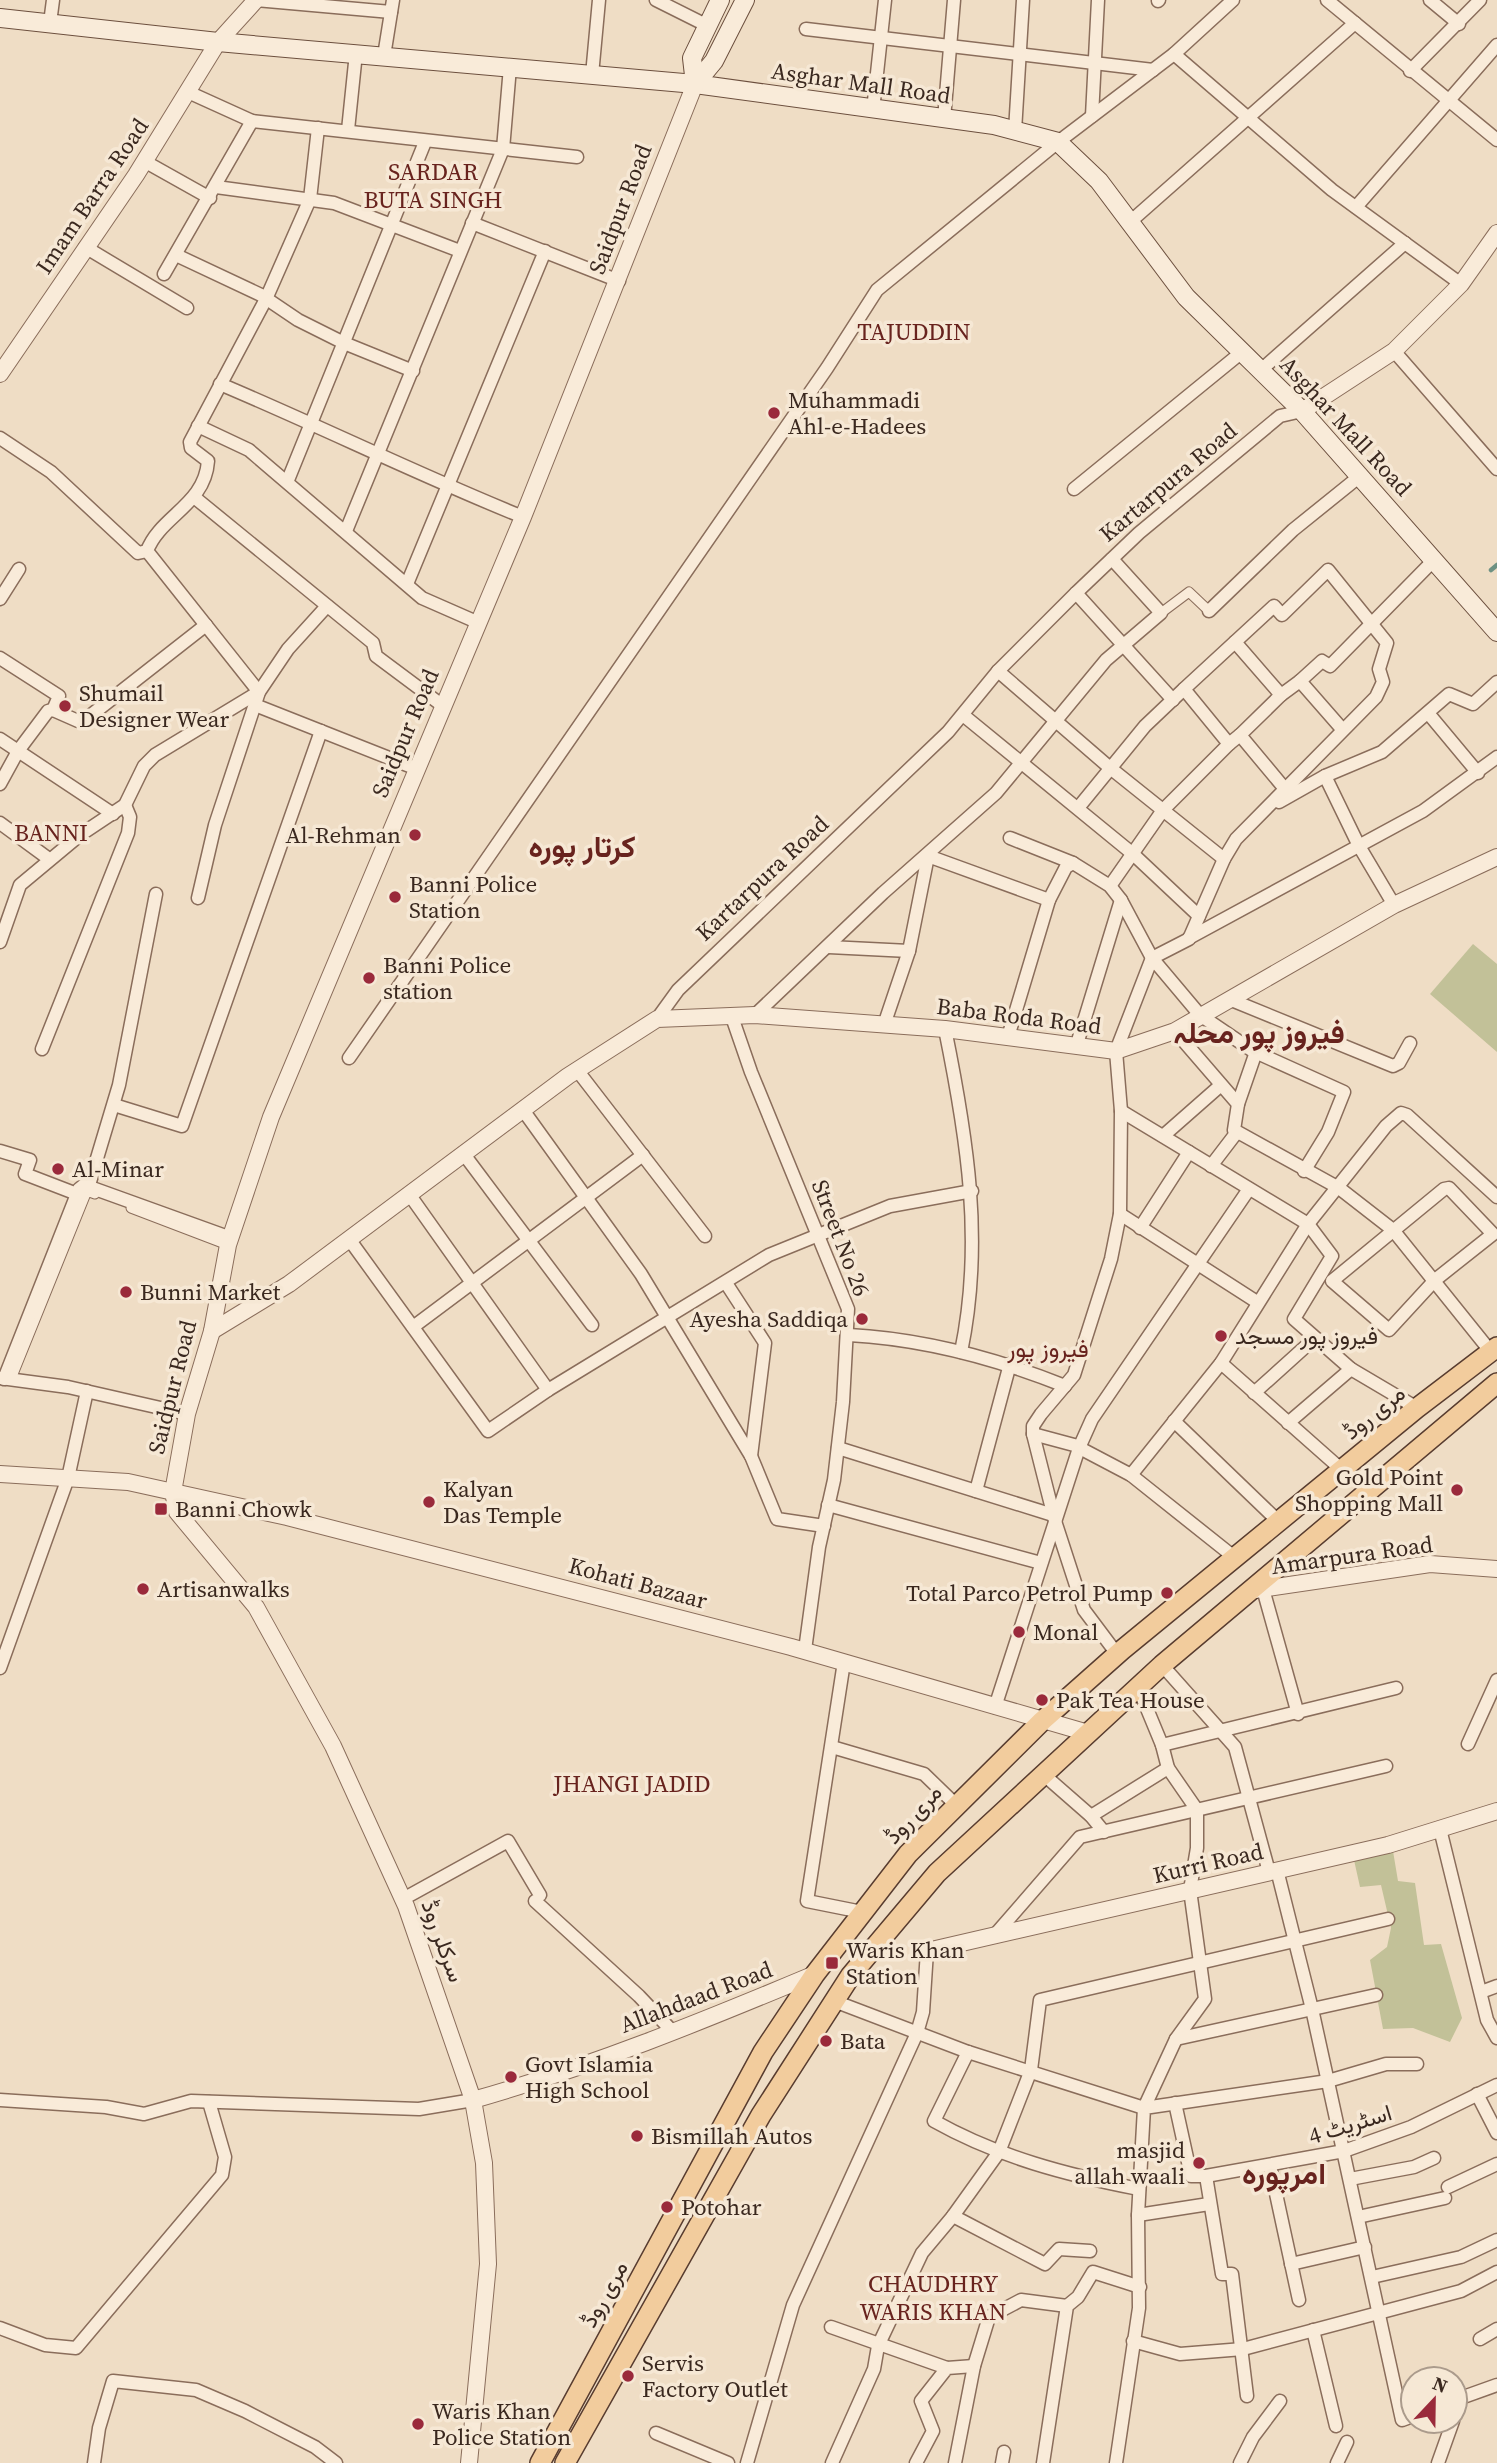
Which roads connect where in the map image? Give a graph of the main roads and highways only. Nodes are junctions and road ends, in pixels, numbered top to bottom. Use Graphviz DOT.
graph roads {
  1 [pos="720,0"];
  2 [pos="745,0"];
  3 [pos="0,18"];
  4 [pos="695,85"];
  5 [pos="1497,632"];
  6 [pos="1494,1349"];
  7 [pos="1497,1383"];
  8 [pos="540,2463"];
  9 [pos="565,2463"];
  1 -- 4 [label="main road, Saidpur Road"];
  2 -- 4 [label="main road, Saidpur Road"];
  3 -- 4 [label="main road, Asghar Mall Road"];
  4 -- 5 [label="main road, Asghar Mall Road"];
  6 -- 8 [label="main road, مری روڈ"];
  7 -- 9 [label="main road"];
}
